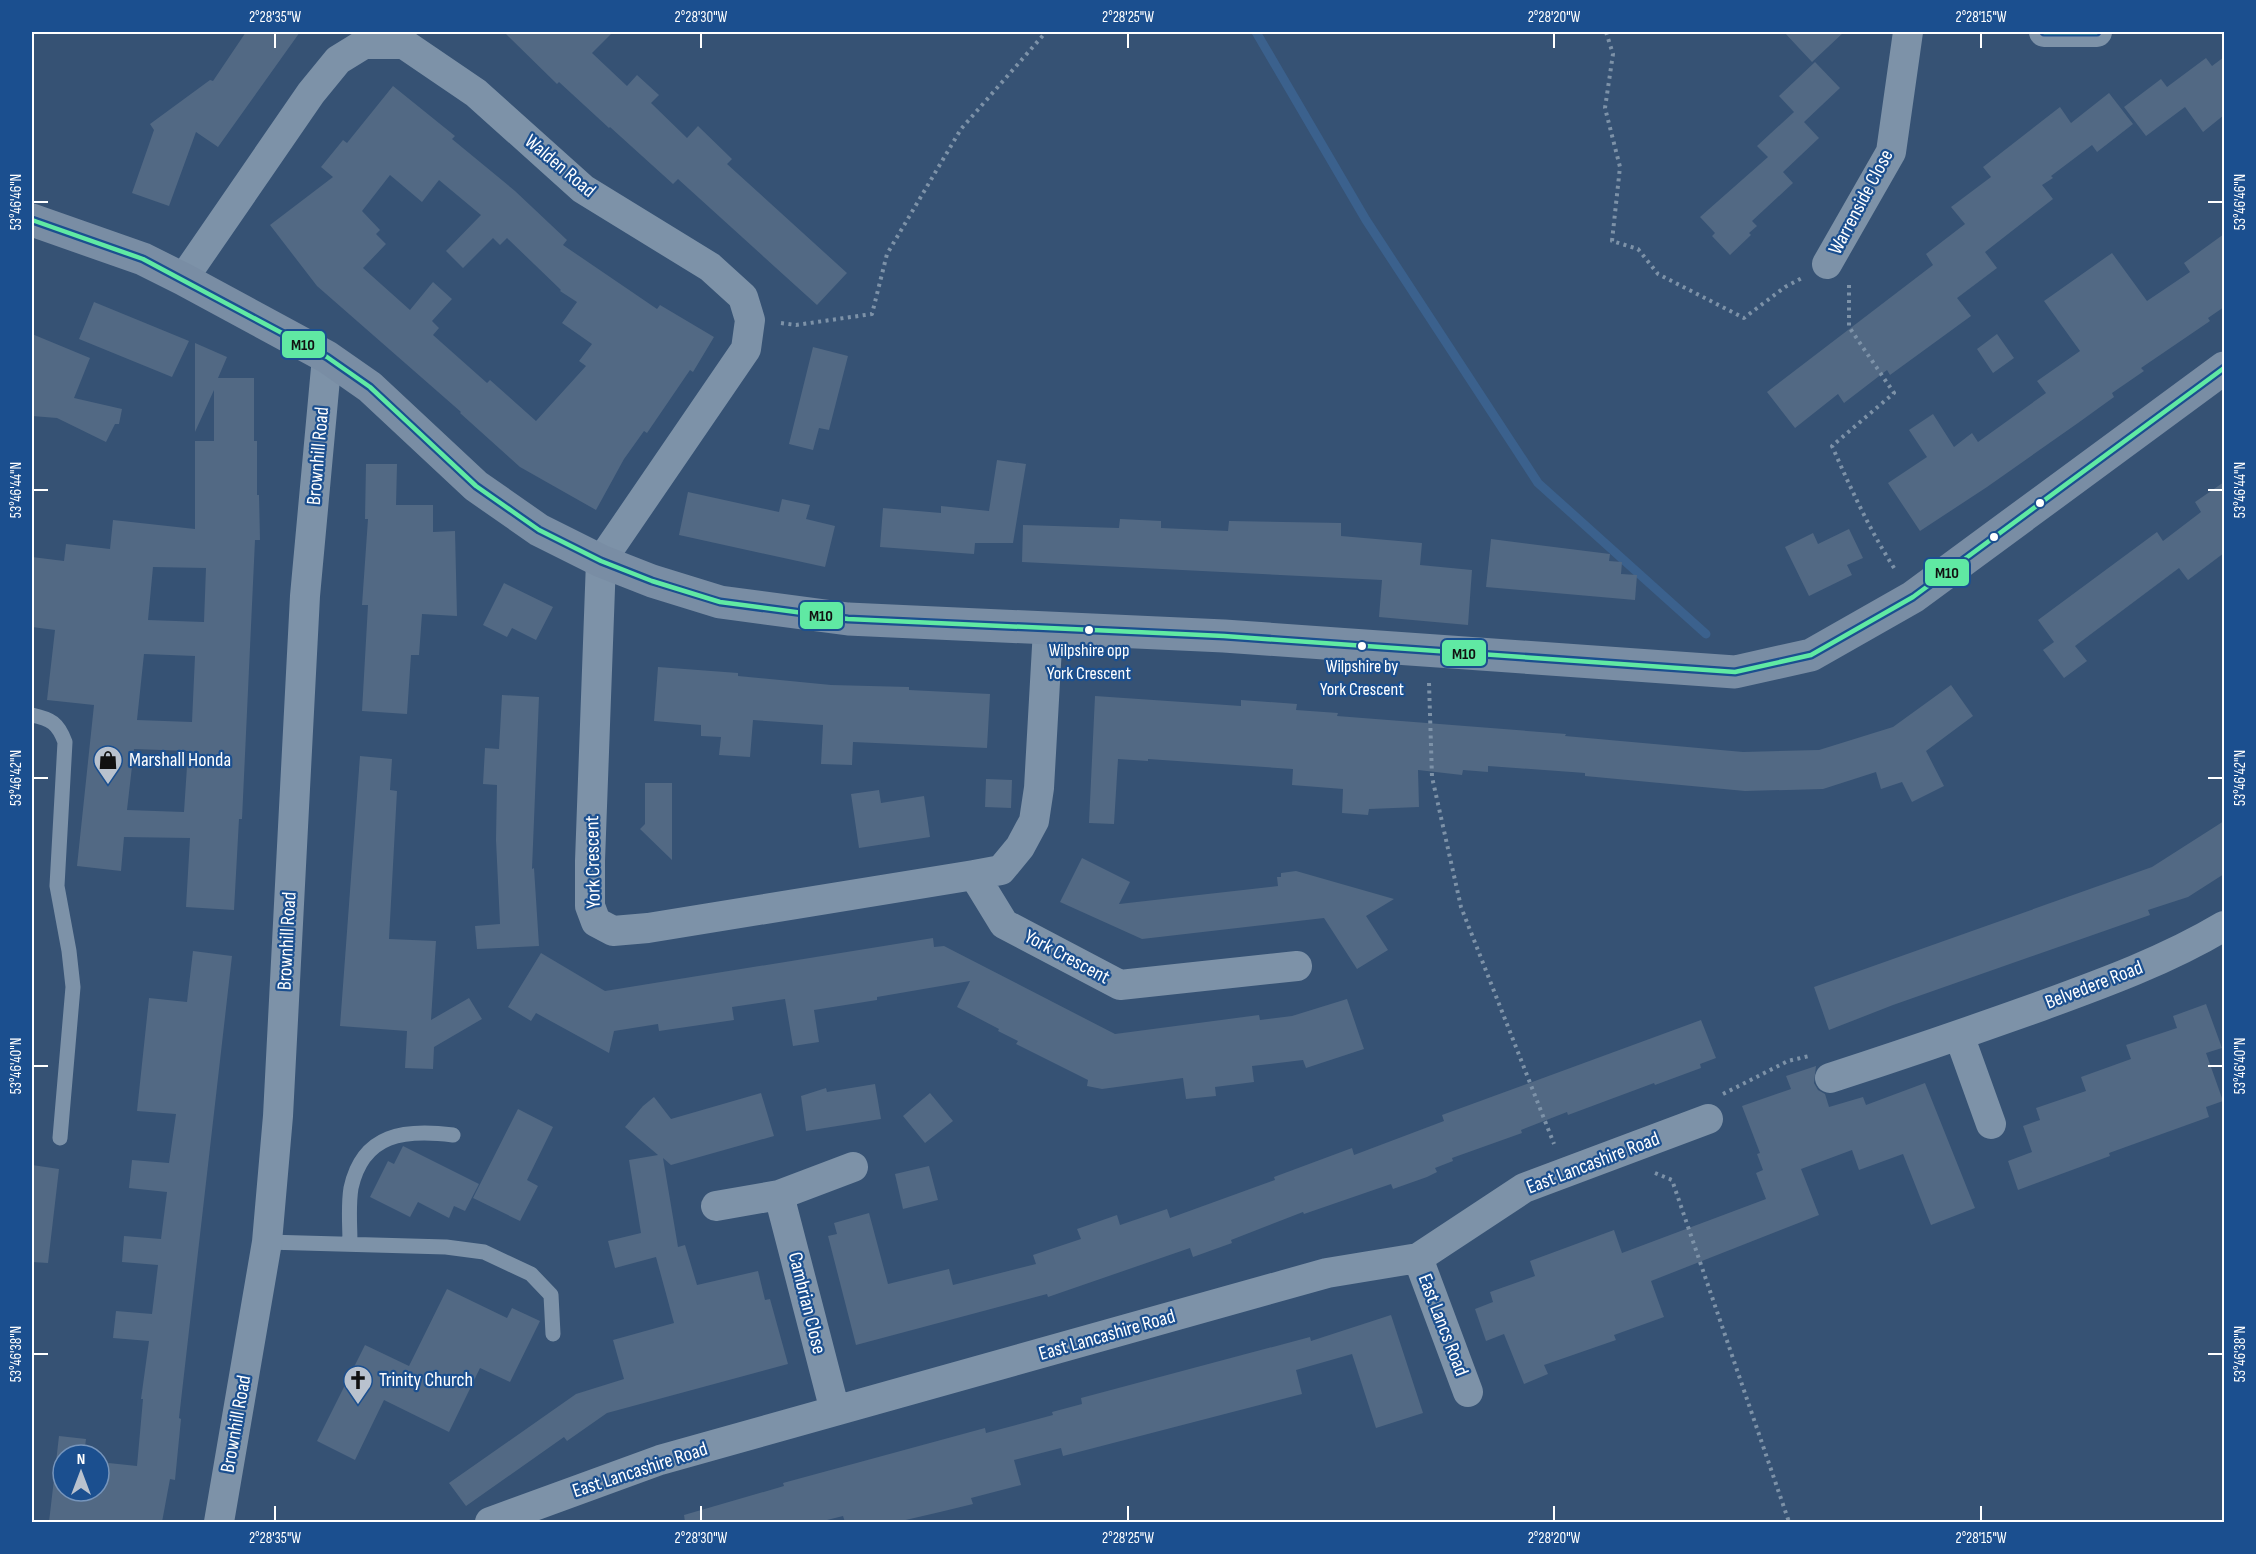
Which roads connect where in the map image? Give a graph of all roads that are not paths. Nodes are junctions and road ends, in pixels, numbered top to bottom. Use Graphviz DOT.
graph roads {
  1 [pos="1908,32"];
  2 [pos="2044,32"];
  3 [pos="2097,32"];
  4 [pos="32,220"];
  5 [pos="1827,264"];
  6 [pos="183,279"];
  7 [pos="327,357"];
  8 [pos="2224,368"];
  9 [pos="601,561"];
  10 [pos="1048,629"];
  11 [pos="32,715"];
  12 [pos="974,875"];
  13 [pos="2224,926"];
  14 [pos="1297,966"];
  15 [pos="1959,1035"];
  16 [pos="1830,1078"];
  17 [pos="1708,1119"];
  18 [pos="1991,1124"];
  19 [pos="453,1136"];
  20 [pos="60,1137"];
  21 [pos="853,1167"];
  22 [pos="779,1195"];
  23 [pos="716,1206"];
  24 [pos="267,1242"];
  25 [pos="350,1244"];
  26 [pos="1418,1258"];
  27 [pos="553,1334"];
  28 [pos="1468,1392"];
  29 [pos="835,1411"];
  30 [pos="219,1522"];
  31 [pos="490,1522"];
  1 -- 5 [label="street, Warrenside Close"];
  2 -- 3 [label="street"];
  4 -- 6 [label="street"];
  6 -- 7 [label="street"];
  6 -- 9 [label="street, Walden Road"];
  7 -- 9 [label="street"];
  7 -- 24 [label="street, Brownhill Road"];
  8 -- 10 [label="street"];
  9 -- 10 [label="street"];
  9 -- 12 [label="street, York Crescent"];
  10 -- 12 [label="street, York Crescent"];
  11 -- 20 [label="lane"];
  12 -- 14 [label="street, York Crescent"];
  13 -- 15 [label="street, Belvedere Road"];
  15 -- 16 [label="street, Belvedere Road"];
  15 -- 18 [label="street"];
  17 -- 26 [label="street, East Lancashire Road"];
  19 -- 25 [label="lane"];
  21 -- 22 [label="street"];
  22 -- 23 [label="street"];
  22 -- 29 [label="street, Cambrian Close"];
  24 -- 25 [label="lane"];
  24 -- 30 [label="street, Brownhill Road"];
  25 -- 27 [label="lane"];
  26 -- 28 [label="street, East Lancs Road"];
  26 -- 29 [label="street, East Lancashire Road"];
  29 -- 31 [label="street, East Lancashire Road"];
}
